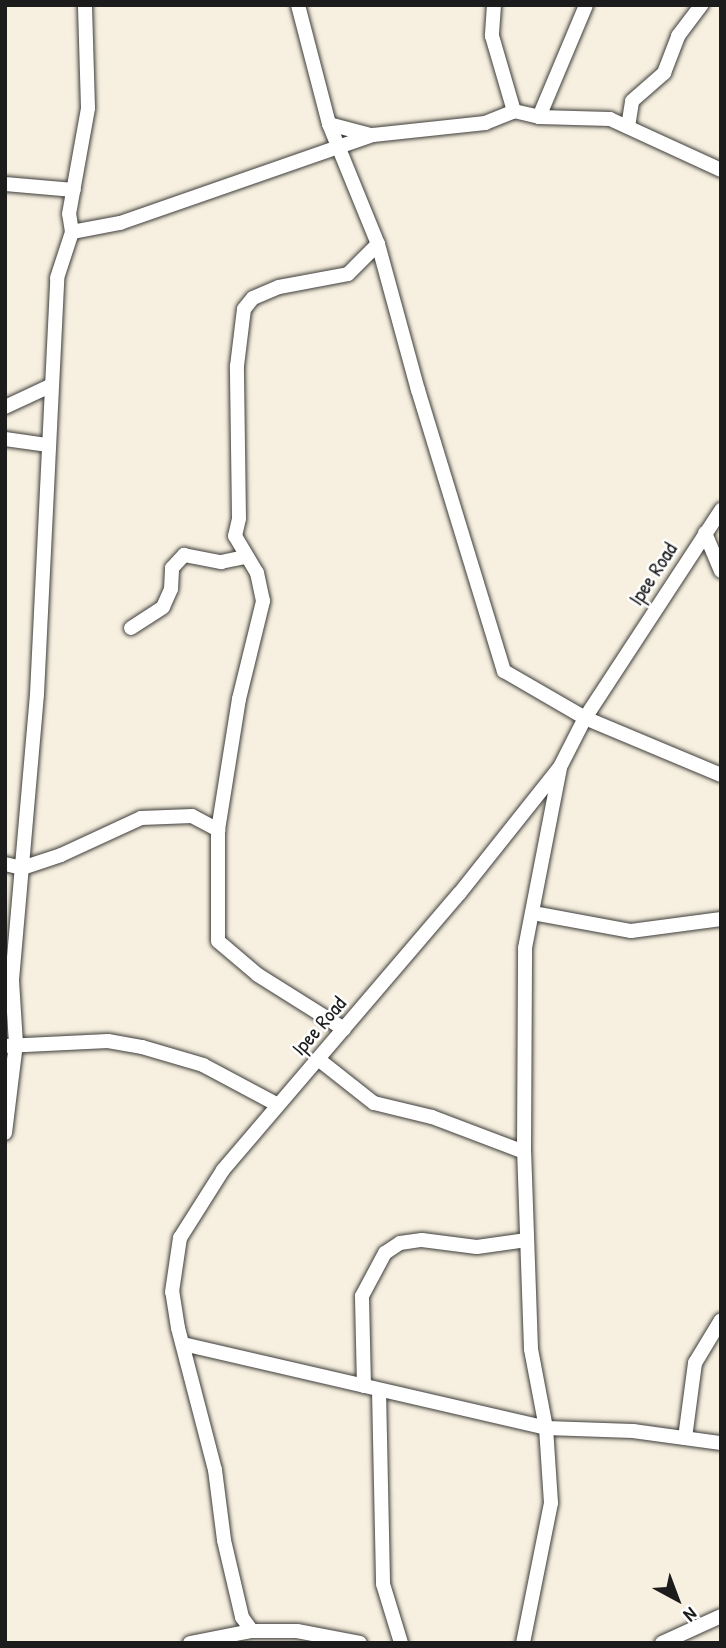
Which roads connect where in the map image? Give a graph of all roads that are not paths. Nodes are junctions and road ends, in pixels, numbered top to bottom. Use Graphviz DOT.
graph roads {
  1 [pos="85,5"];
  2 [pos="298,5"];
  3 [pos="494,5"];
  4 [pos="586,5"];
  5 [pos="701,5"];
  6 [pos="514,111"];
  7 [pos="539,117"];
  8 [pos="329,124"];
  9 [pos="628,127"];
  10 [pos="373,135"];
  11 [pos="340,146"];
  12 [pos="721,170"];
  13 [pos="5,184"];
  14 [pos="74,190"];
  15 [pos="72,232"];
  16 [pos="379,244"];
  17 [pos="50,386"];
  18 [pos="5,407"];
  19 [pos="5,439"];
  20 [pos="47,445"];
  21 [pos="721,510"];
  22 [pos="705,533"];
  23 [pos="245,557"];
  24 [pos="721,571"];
  25 [pos="131,628"];
  26 [pos="585,719"];
  27 [pos="560,767"];
  28 [pos="721,775"];
  29 [pos="219,830"];
  30 [pos="5,864"];
  31 [pos="22,868"];
  32 [pos="533,913"];
  33 [pos="721,919"];
  34 [pos="344,1029"];
  35 [pos="11,1045"];
  36 [pos="317,1059"];
  37 [pos="278,1105"];
  38 [pos="5,1133"];
  39 [pos="524,1152"];
  40 [pos="527,1240"];
  41 [pos="721,1320"];
  42 [pos="183,1344"];
  43 [pos="372,1388"];
  44 [pos="546,1428"];
  45 [pos="685,1438"];
  46 [pos="721,1443"];
  47 [pos="721,1616"];
  48 [pos="252,1631"];
  49 [pos="224,1640"];
  50 [pos="669,1641"];
  51 [pos="190,1643"];
  52 [pos="360,1643"];
  53 [pos="401,1643"];
  54 [pos="523,1643"];
  1 -- 14 [label="street"];
  2 -- 8 [label="street"];
  3 -- 6 [label="street"];
  4 -- 7 [label="street"];
  5 -- 9 [label="street"];
  6 -- 7 [label="street"];
  6 -- 10 [label="street"];
  7 -- 9 [label="street"];
  8 -- 10 [label="street"];
  8 -- 11 [label="street"];
  9 -- 12 [label="street"];
  10 -- 11 [label="street"];
  11 -- 15 [label="street"];
  11 -- 16 [label="street"];
  13 -- 14 [label="street"];
  14 -- 15 [label="street"];
  15 -- 17 [label="street"];
  16 -- 23 [label="street"];
  16 -- 26 [label="street"];
  17 -- 18 [label="street"];
  17 -- 20 [label="street"];
  19 -- 20 [label="street"];
  20 -- 31 [label="street"];
  21 -- 22 [label="street, Ipee Road"];
  22 -- 24 [label="street"];
  22 -- 26 [label="street, Ipee Road"];
  23 -- 25 [label="street"];
  23 -- 29 [label="street"];
  26 -- 27 [label="street, Ipee Road"];
  26 -- 28 [label="street"];
  27 -- 32 [label="street"];
  27 -- 34 [label="street, Ipee Road"];
  29 -- 31 [label="street"];
  29 -- 34 [label="street"];
  30 -- 31 [label="street"];
  31 -- 35 [label="street"];
  32 -- 33 [label="street"];
  32 -- 39 [label="street"];
  34 -- 36 [label="street, Ipee Road"];
  35 -- 37 [label="street"];
  35 -- 38 [label="street"];
  36 -- 37 [label="street, Ipee Road"];
  36 -- 39 [label="street"];
  37 -- 42 [label="street, Ipee Road"];
  39 -- 40 [label="street"];
  40 -- 43 [label="street"];
  40 -- 44 [label="street"];
  41 -- 45 [label="street"];
  42 -- 43 [label="street"];
  42 -- 48 [label="street, Ipee Road"];
  43 -- 44 [label="street"];
  43 -- 53 [label="street"];
  44 -- 45 [label="street"];
  44 -- 54 [label="street"];
  45 -- 46 [label="street"];
  47 -- 50 [label="street"];
  48 -- 49 [label="street"];
  48 -- 52 [label="street"];
  49 -- 51 [label="street"];
}
